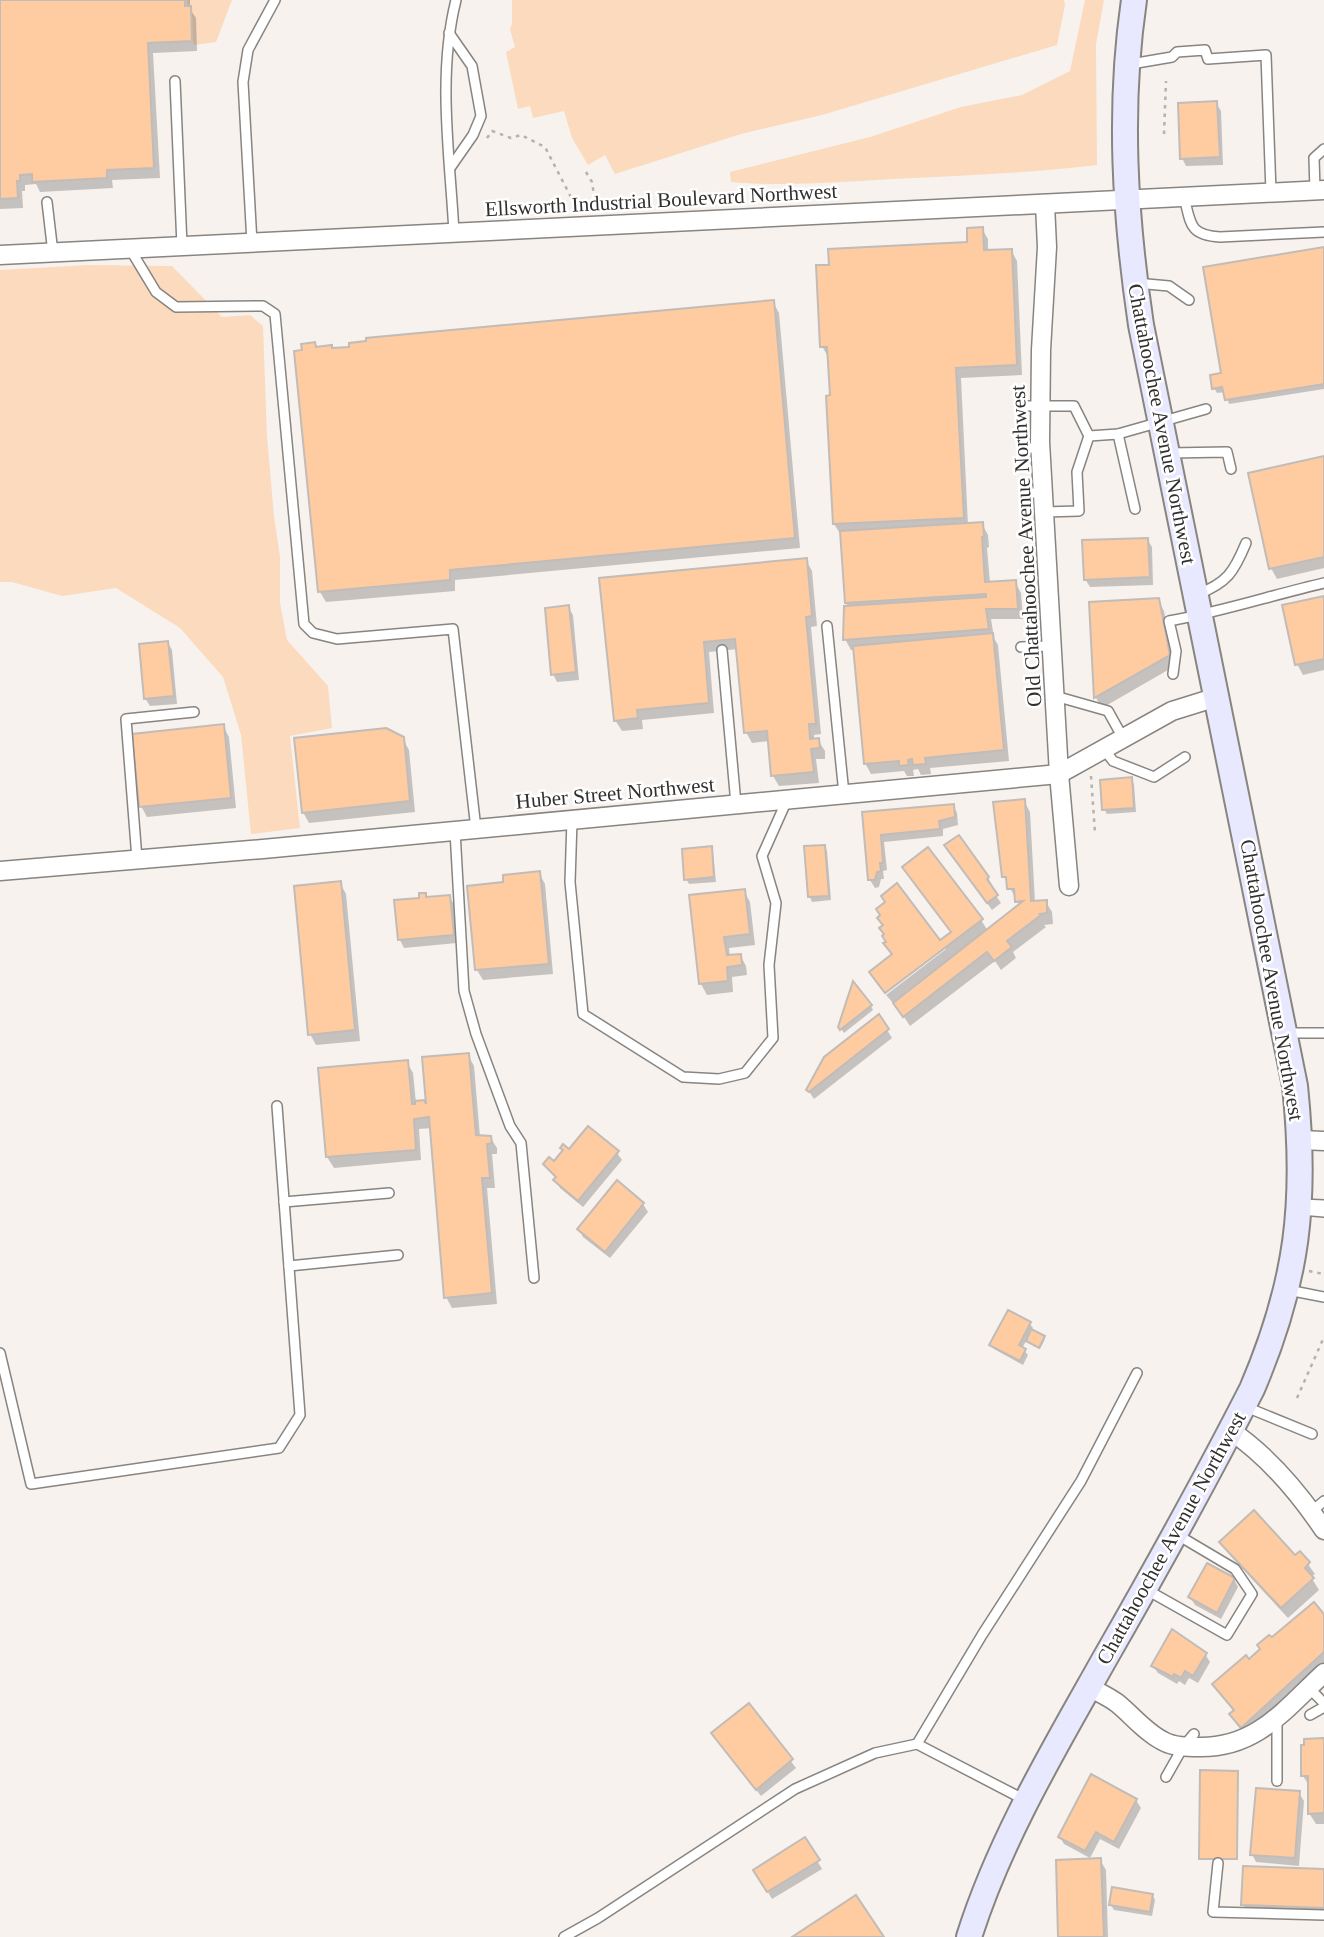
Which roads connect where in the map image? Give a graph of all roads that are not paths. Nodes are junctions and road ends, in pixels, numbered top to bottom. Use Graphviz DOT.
graph roads {
  1 [pos="275,0"];
  2 [pos="456,0"];
  3 [pos="1134,0"];
  4 [pos="448,32"];
  5 [pos="1128,64"];
  6 [pos="175,81"];
  7 [pos="1324,149"];
  8 [pos="450,169"];
  9 [pos="1320,190"];
  10 [pos="1271,192"];
  11 [pos="1184,197"];
  12 [pos="1126,200"];
  13 [pos="47,202"];
  14 [pos="1045,204"];
  15 [pos="1324,232"];
  16 [pos="454,233"];
  17 [pos="251,243"];
  18 [pos="182,246"];
  19 [pos="130,249"];
  20 [pos="52,253"];
  21 [pos="0,255"];
  22 [pos="1135,282"];
  23 [pos="1189,300"];
  24 [pos="1041,405"];
  25 [pos="1022,406"];
  26 [pos="1206,409"];
  27 [pos="1161,423"];
  28 [pos="1118,434"];
  29 [pos="1089,436"];
  30 [pos="1167,453"];
  31 [pos="1231,469"];
  32 [pos="1135,509"];
  33 [pos="1044,512"];
  34 [pos="1246,544"];
  35 [pos="1324,583"];
  36 [pos="1198,605"];
  37 [pos="827,626"];
  38 [pos="1052,646"];
  39 [pos="1021,647"];
  40 [pos="722,650"];
  41 [pos="1173,674"];
  42 [pos="1055,696"];
  43 [pos="1217,697"];
  44 [pos="194,712"];
  45 [pos="1123,738"];
  46 [pos="1104,749"];
  47 [pos="1185,757"];
  48 [pos="1059,774"];
  49 [pos="844,794"];
  50 [pos="787,800"];
  51 [pos="736,804"];
  52 [pos="572,820"];
  53 [pos="476,829"];
  54 [pos="455,831"];
  55 [pos="137,859"];
  56 [pos="0,871"];
  57 [pos="1069,886"];
  58 [pos="1284,1033"];
  59 [pos="1324,1033"];
  60 [pos="277,1106"];
  61 [pos="1312,1141"];
  62 [pos="388,1193"];
  63 [pos="284,1202"];
  64 [pos="1309,1203"];
  65 [pos="1324,1212"];
  66 [pos="398,1255"];
  67 [pos="289,1266"];
  68 [pos="534,1278"];
  69 [pos="1287,1290"];
  70 [pos="1324,1297"];
  71 [pos="0,1353"];
  72 [pos="1137,1373"];
  73 [pos="1244,1406"];
  74 [pos="1231,1431"];
  75 [pos="1312,1434"];
  76 [pos="1317,1507"];
  77 [pos="1324,1530"];
  78 [pos="1174,1534"];
  79 [pos="1145,1589"];
  80 [pos="1324,1672"];
  81 [pos="1089,1687"];
  82 [pos="1308,1687"];
  83 [pos="1324,1705"];
  84 [pos="1310,1715"];
  85 [pos="1277,1717"];
  86 [pos="1189,1740"];
  87 [pos="917,1745"];
  88 [pos="1166,1777"];
  89 [pos="1277,1781"];
  90 [pos="1027,1801"];
  91 [pos="1218,1863"];
  92 [pos="1324,1915"];
  93 [pos="564,1937"];
  94 [pos="969,1937"];
  1 -- 17 [label="lane"];
  2 -- 4 [label="lane"];
  3 -- 5 [label="street, Chattahoochee Avenue Northwest"];
  4 -- 8 [label="lane"];
  4 -- 8 [label="lane"];
  5 -- 10 [label="lane"];
  5 -- 12 [label="street, Chattahoochee Avenue Northwest"];
  6 -- 18 [label="lane"];
  7 -- 9 [label="lane"];
  8 -- 16 [label="lane"];
  9 -- 10 [label="street, Ellsworth Industrial Boulevard Northwest"];
  10 -- 11 [label="street, Ellsworth Industrial Boulevard Northwest"];
  11 -- 12 [label="street, Ellsworth Industrial Boulevard Northwest"];
  11 -- 15 [label="lane"];
  12 -- 14 [label="street, Ellsworth Industrial Boulevard Northwest"];
  12 -- 22 [label="street, Chattahoochee Avenue Northwest"];
  13 -- 20 [label="lane"];
  14 -- 16 [label="street, Ellsworth Industrial Boulevard Northwest"];
  14 -- 24 [label="street, Old Chattahoochee Avenue Northwest"];
  16 -- 17 [label="street, Ellsworth Industrial Boulevard Northwest"];
  17 -- 18 [label="street, Ellsworth Industrial Boulevard Northwest"];
  18 -- 19 [label="street, Ellsworth Industrial Boulevard Northwest"];
  19 -- 20 [label="street, Ellsworth Industrial Boulevard Northwest"];
  19 -- 53 [label="lane"];
  20 -- 21 [label="street, Ellsworth Industrial Boulevard Northwest"];
  22 -- 23 [label="lane"];
  22 -- 27 [label="street, Chattahoochee Avenue Northwest"];
  24 -- 25 [label="lane"];
  24 -- 29 [label="lane"];
  24 -- 33 [label="street, Old Chattahoochee Avenue Northwest"];
  26 -- 27 [label="lane"];
  27 -- 28 [label="lane"];
  27 -- 30 [label="street, Chattahoochee Avenue Northwest"];
  28 -- 29 [label="lane"];
  28 -- 32 [label="lane"];
  29 -- 33 [label="lane"];
  30 -- 31 [label="lane"];
  30 -- 36 [label="street, Chattahoochee Avenue Northwest"];
  33 -- 38 [label="street, Old Chattahoochee Avenue Northwest"];
  34 -- 36 [label="lane"];
  35 -- 36 [label="lane"];
  36 -- 41 [label="lane"];
  36 -- 43 [label="street, Chattahoochee Avenue Northwest"];
  37 -- 49 [label="lane"];
  38 -- 39 [label="lane"];
  38 -- 42 [label="street, Old Chattahoochee Avenue Northwest"];
  40 -- 51 [label="lane"];
  42 -- 45 [label="lane"];
  42 -- 48 [label="street, Old Chattahoochee Avenue Northwest"];
  43 -- 45 [label="street, Huber Street Northwest"];
  43 -- 58 [label="street, Chattahoochee Avenue Northwest"];
  44 -- 55 [label="lane"];
  45 -- 46 [label="street, Huber Street Northwest"];
  46 -- 47 [label="lane"];
  46 -- 48 [label="street, Huber Street Northwest"];
  48 -- 49 [label="street, Huber Street Northwest"];
  48 -- 57 [label="street, Old Chattahoochee Avenue Northwest"];
  49 -- 50 [label="street, Huber Street Northwest"];
  50 -- 51 [label="street, Huber Street Northwest"];
  50 -- 52 [label="lane"];
  51 -- 52 [label="street, Huber Street Northwest"];
  52 -- 53 [label="street, Huber Street Northwest"];
  53 -- 54 [label="street, Huber Street Northwest"];
  54 -- 55 [label="street, Huber Street Northwest"];
  54 -- 68 [label="lane"];
  55 -- 56 [label="street, Huber Street Northwest"];
  58 -- 59 [label="lane"];
  58 -- 61 [label="street, Chattahoochee Avenue Northwest"];
  60 -- 63 [label="lane"];
  61 -- 64 [label="street, Chattahoochee Avenue Northwest"];
  62 -- 63 [label="lane"];
  63 -- 67 [label="lane"];
  64 -- 65 [label="lane"];
  64 -- 69 [label="street, Chattahoochee Avenue Northwest"];
  66 -- 67 [label="lane"];
  67 -- 71 [label="lane"];
  69 -- 70 [label="lane"];
  69 -- 73 [label="street, Chattahoochee Avenue Northwest"];
  72 -- 87 [label="lane"];
  73 -- 74 [label="street, Chattahoochee Avenue Northwest"];
  73 -- 75 [label="lane"];
  74 -- 76 [label="street"];
  74 -- 78 [label="street, Chattahoochee Avenue Northwest"];
  76 -- 77 [label="street"];
  78 -- 79 [label="street, Chattahoochee Avenue Northwest"];
  78 -- 79 [label="lane"];
  79 -- 81 [label="street, Chattahoochee Avenue Northwest"];
  80 -- 82 [label="street"];
  81 -- 86 [label="street"];
  81 -- 90 [label="street, Chattahoochee Avenue Northwest"];
  82 -- 83 [label="lane"];
  82 -- 85 [label="street"];
  83 -- 84 [label="lane"];
  85 -- 86 [label="street"];
  85 -- 89 [label="lane"];
  86 -- 88 [label="lane"];
  87 -- 90 [label="lane"];
  87 -- 93 [label="lane"];
  90 -- 94 [label="street, Chattahoochee Avenue Northwest"];
  91 -- 92 [label="lane"];
}
